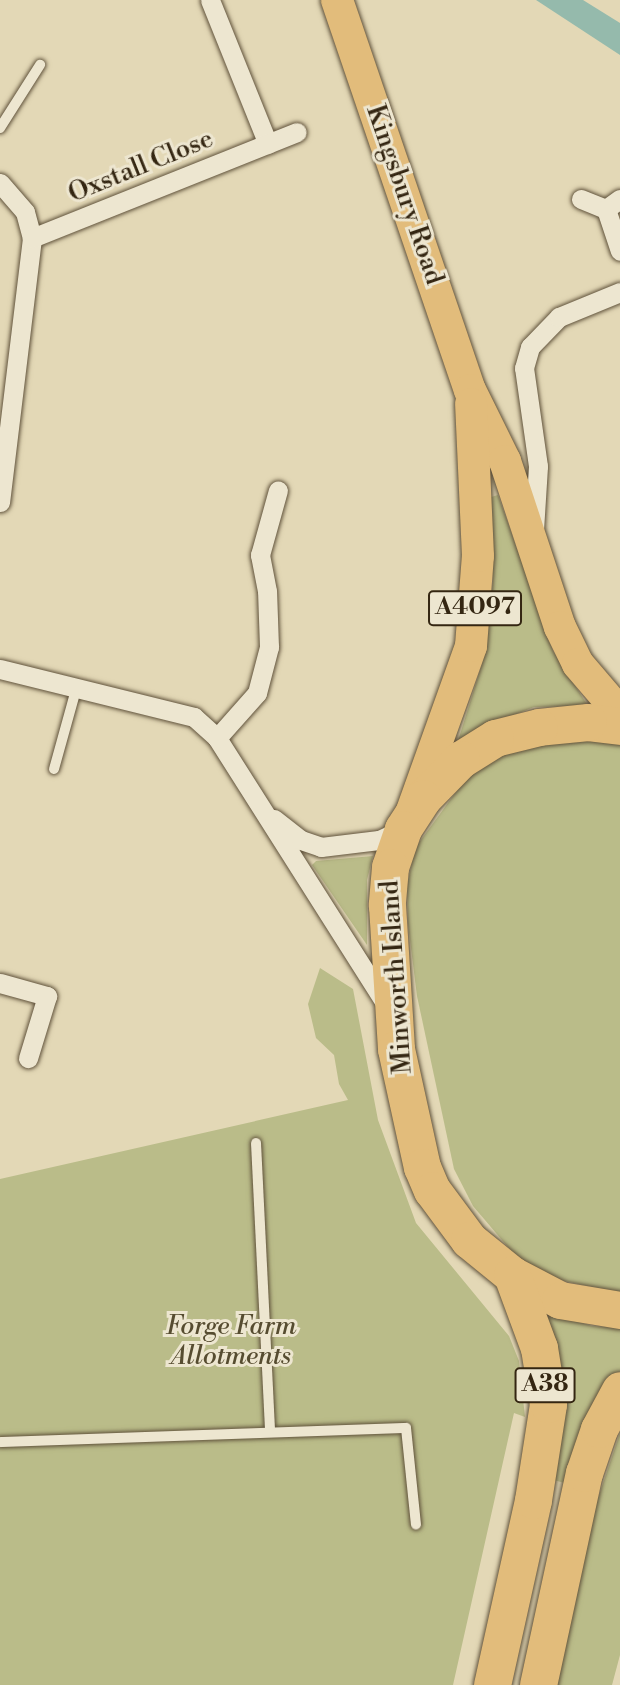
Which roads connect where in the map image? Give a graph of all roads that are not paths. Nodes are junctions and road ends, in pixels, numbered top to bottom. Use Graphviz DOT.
graph roads {
  1 [pos="210,0"];
  2 [pos="337,0"];
  3 [pos="40,65"];
  4 [pos="0,128"];
  5 [pos="297,132"];
  6 [pos="268,144"];
  7 [pos="0,184"];
  8 [pos="581,199"];
  9 [pos="613,204"];
  10 [pos="32,238"];
  11 [pos="620,251"];
  12 [pos="620,292"];
  13 [pos="470,390"];
  14 [pos="2,480"];
  15 [pos="278,490"];
  16 [pos="0,502"];
  17 [pos="533,550"];
  18 [pos="0,669"];
  19 [pos="77,686"];
  20 [pos="620,713"];
  21 [pos="620,726"];
  22 [pos="217,738"];
  23 [pos="54,769"];
  24 [pos="262,810"];
  25 [pos="407,822"];
  26 [pos="0,982"];
  27 [pos="394,1016"];
  28 [pos="28,1058"];
  29 [pos="257,1143"];
  30 [pos="512,1275"];
  31 [pos="620,1310"];
  32 [pos="620,1390"];
  33 [pos="270,1431"];
  34 [pos="0,1441"];
  35 [pos="416,1524"];
  36 [pos="492,1685"];
  37 [pos="538,1685"];
  1 -- 6 [label="street"];
  2 -- 13 [label="main road, Kingsbury Road / A4097"];
  3 -- 4 [label="lane"];
  5 -- 6 [label="street, Oxstall Close"];
  6 -- 10 [label="street, Oxstall Close"];
  7 -- 10 [label="street"];
  8 -- 9 [label="street"];
  9 -- 11 [label="street"];
  10 -- 14 [label="street"];
  12 -- 17 [label="street"];
  13 -- 17 [label="main road, Kingsbury Road / A4097"];
  13 -- 25 [label="main road, Kingsbury Road / A4097"];
  14 -- 16 [label="street"];
  15 -- 22 [label="street"];
  17 -- 20 [label="main road, Kingsbury Road / A4097"];
  18 -- 19 [label="street"];
  19 -- 22 [label="street"];
  19 -- 23 [label="lane"];
  21 -- 25 [label="highway, Minworth Island"];
  22 -- 24 [label="street"];
  24 -- 25 [label="street"];
  24 -- 27 [label="street"];
  25 -- 27 [label="highway, Minworth Island"];
  26 -- 28 [label="street"];
  27 -- 30 [label="highway, Minworth Island"];
  29 -- 33 [label="lane"];
  30 -- 31 [label="highway, Minworth Island"];
  30 -- 36 [label="highway, A38"];
  32 -- 37 [label="highway, A38"];
  33 -- 34 [label="lane"];
  33 -- 35 [label="lane"];
}
